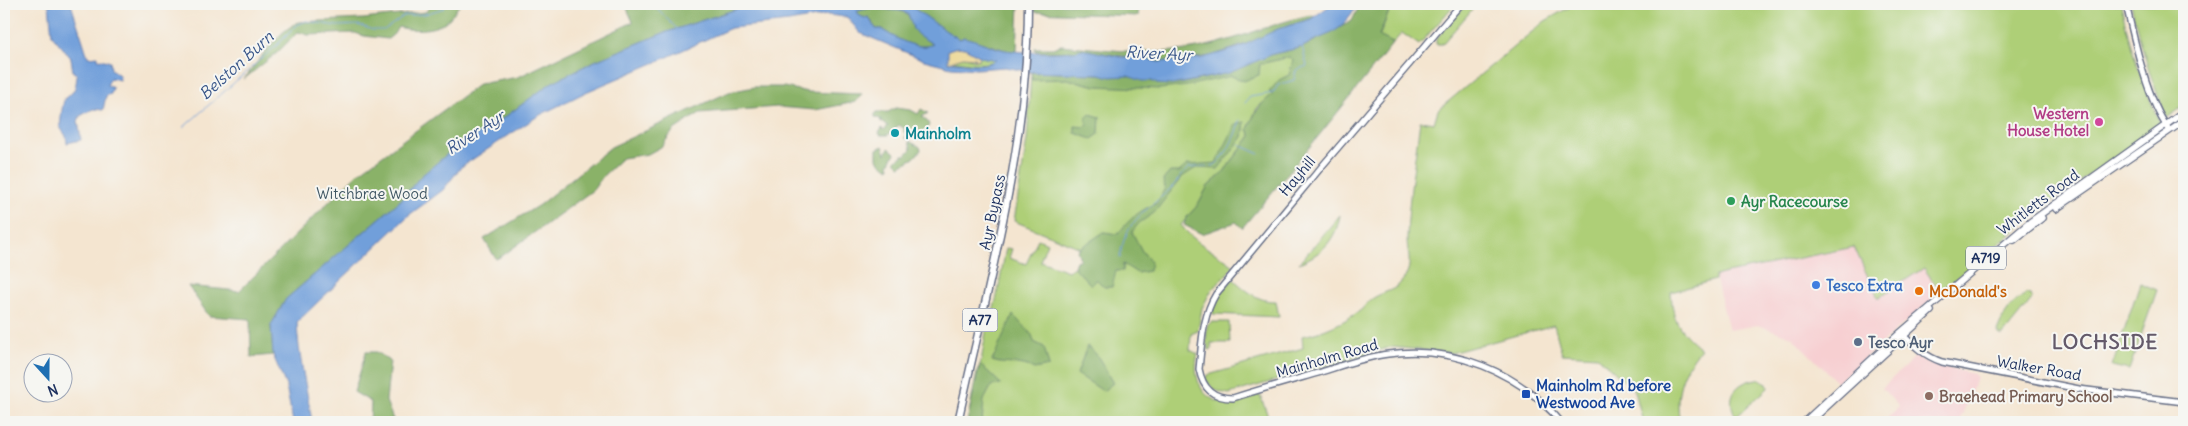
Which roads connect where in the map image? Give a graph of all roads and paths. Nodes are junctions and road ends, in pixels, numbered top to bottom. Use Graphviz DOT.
graph roads {
  1 [pos="1028,4"];
  2 [pos="1461,4"];
  3 [pos="2126,4"];
  4 [pos="2184,112"];
  5 [pos="2184,121"];
  6 [pos="2165,125"];
  7 [pos="2170,131"];
  8 [pos="1902,334"];
  9 [pos="1204,385"];
  10 [pos="2184,402"];
  11 [pos="958,422"];
  12 [pos="1561,422"];
  13 [pos="1804,422"];
  14 [pos="1810,422"];
  1 -- 11 [label="highway, Ayr Bypass / A77"];
  2 -- 9 [label="street, Hayhill"];
  3 -- 6 [label="street"];
  4 -- 6 [label="main road, Whitletts Road / A719"];
  5 -- 7 [label="main road, Whitletts Road / A719"];
  6 -- 7 [label="street"];
  6 -- 8 [label="main road, Whitletts Road / A719"];
  7 -- 8 [label="main road, Whitletts Road / A719"];
  8 -- 10 [label="street, Walker Road"];
  8 -- 13 [label="main road, Whitletts Road / A719"];
  8 -- 14 [label="main road, Whitletts Road / A719"];
  9 -- 12 [label="street, Mainholm Road"];
}
